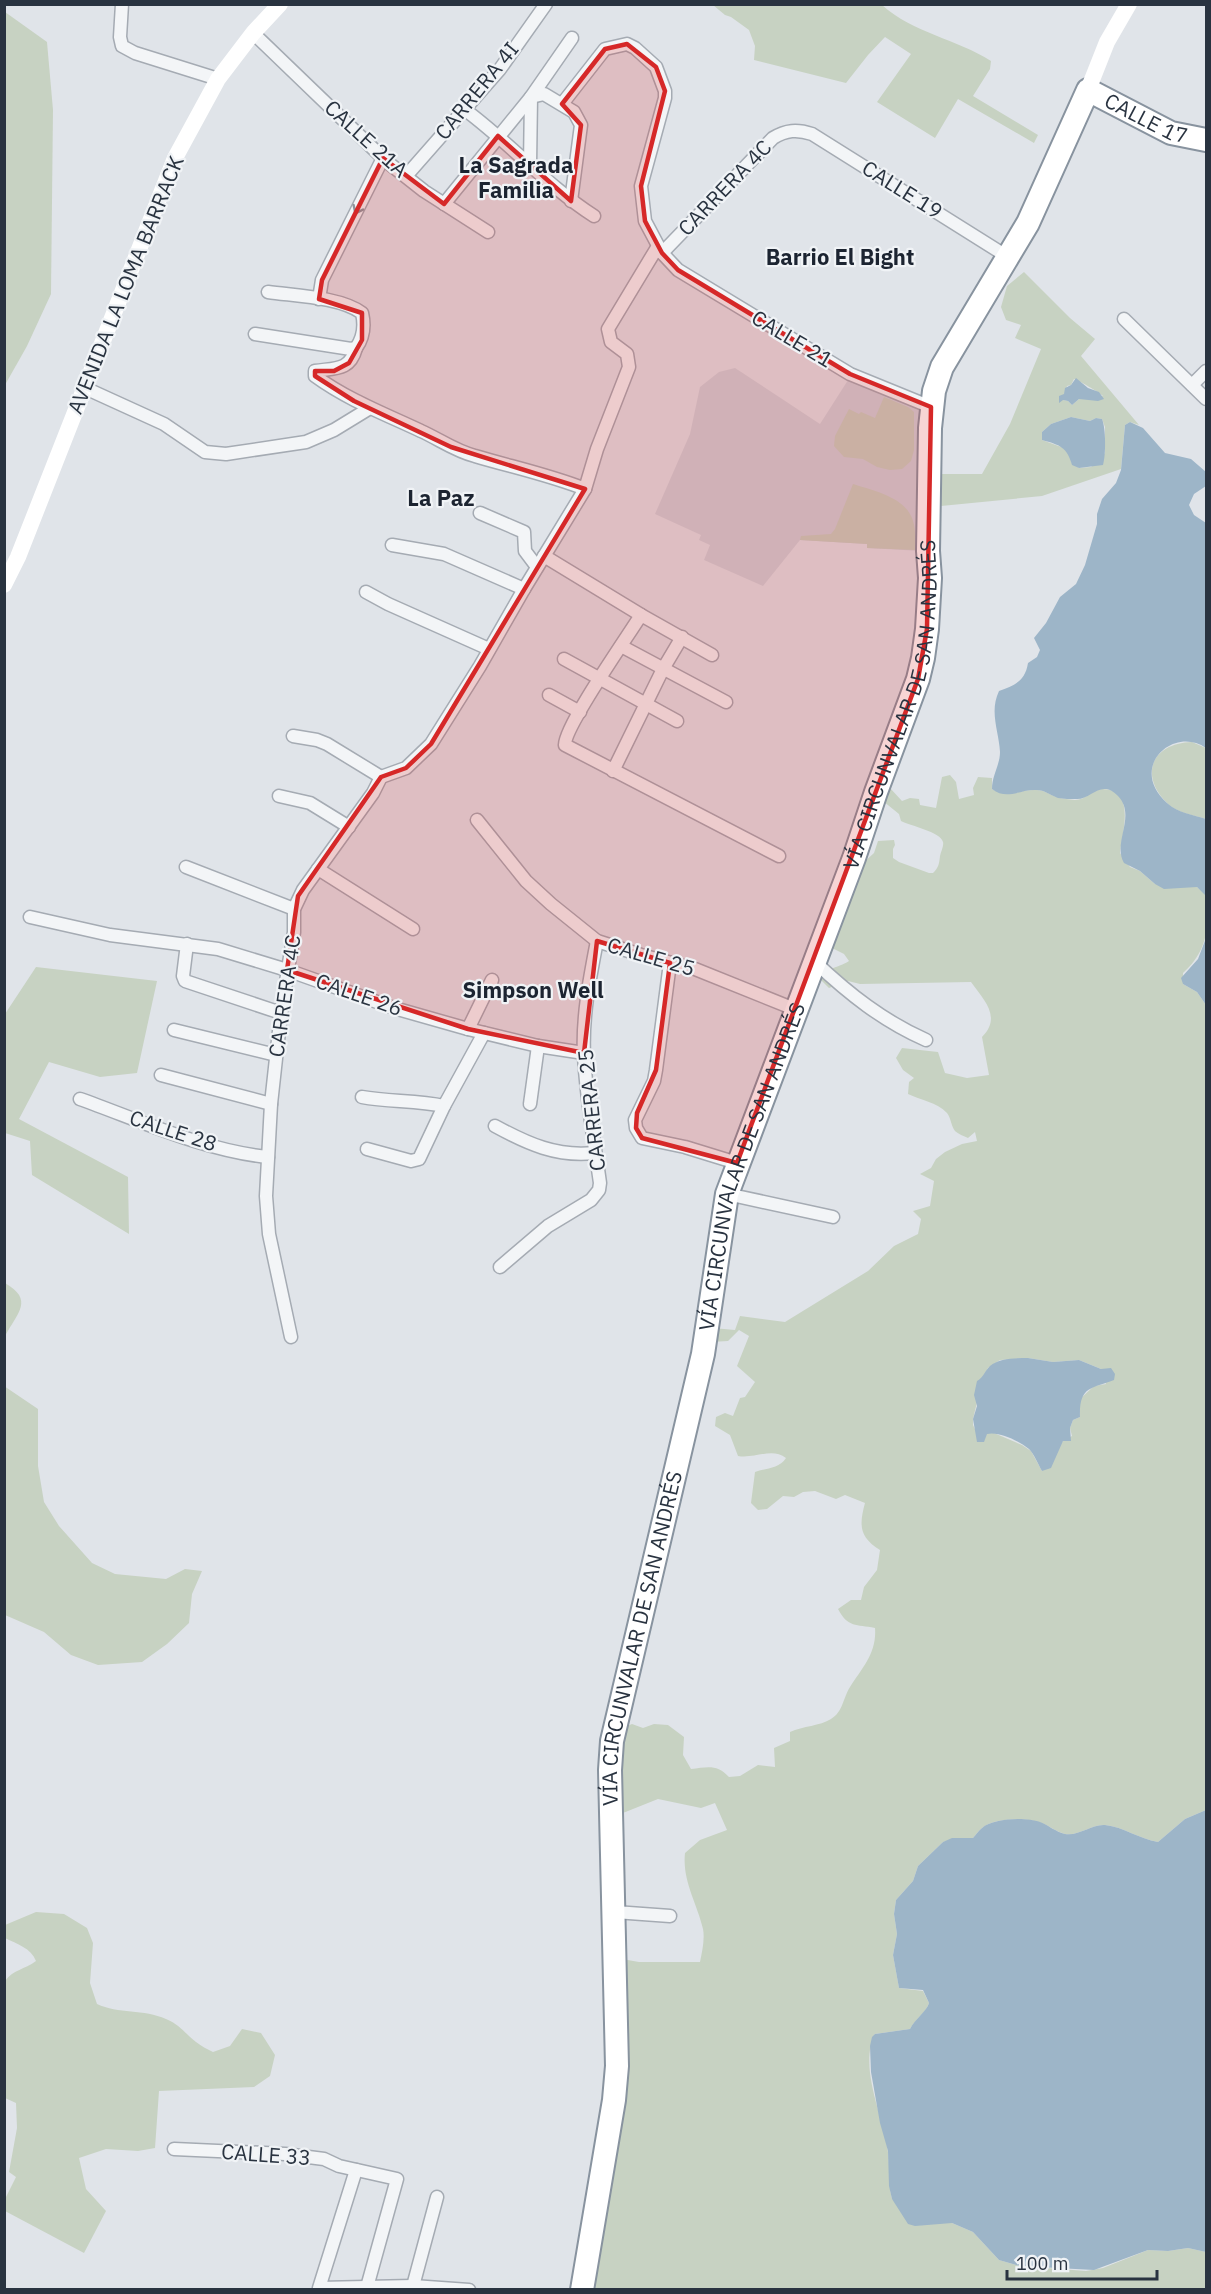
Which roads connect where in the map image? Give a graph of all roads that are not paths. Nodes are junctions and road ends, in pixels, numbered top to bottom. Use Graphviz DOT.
graph roads {
  1 [pos="122,4"];
  2 [pos="280,4"];
  3 [pos="546,4"];
  4 [pos="1129,4"];
  5 [pos="253,33"];
  6 [pos="572,38"];
  7 [pos="218,79"];
  8 [pos="1088,90"];
  9 [pos="531,97"];
  10 [pos="562,104"];
  11 [pos="464,108"];
  12 [pos="793,130"];
  13 [pos="498,136"];
  14 [pos="1206,140"];
  15 [pos="383,158"];
  16 [pos="530,165"];
  17 [pos="406,176"];
  18 [pos="570,201"];
  19 [pos="444,204"];
  20 [pos="594,216"];
  21 [pos="488,232"];
  22 [pos="660,250"];
  23 [pos="1008,257"];
  24 [pos="268,292"];
  25 [pos="319,299"];
  26 [pos="1124,319"];
  27 [pos="255,334"];
  28 [pos="356,348"];
  29 [pos="1206,371"];
  30 [pos="1192,385"];
  31 [pos="85,388"];
  32 [pos="1206,399"];
  33 [pos="931,407"];
  34 [pos="370,408"];
  35 [pos="585,489"];
  36 [pos="480,513"];
  37 [pos="392,545"];
  38 [pos="541,561"];
  39 [pos="4,585"];
  40 [pos="524,589"];
  41 [pos="366,592"];
  42 [pos="641,615"];
  43 [pos="682,637"];
  44 [pos="621,646"];
  45 [pos="489,649"];
  46 [pos="712,655"];
  47 [pos="564,659"];
  48 [pos="663,669"];
  49 [pos="600,679"];
  50 [pos="549,695"];
  51 [pos="726,702"];
  52 [pos="646,704"];
  53 [pos="580,712"];
  54 [pos="677,721"];
  55 [pos="293,736"];
  56 [pos="613,771"];
  57 [pos="381,777"];
  58 [pos="279,796"];
  59 [pos="477,820"];
  60 [pos="349,827"];
  61 [pos="779,856"];
  62 [pos="186,867"];
  63 [pos="318,869"];
  64 [pos="294,909"];
  65 [pos="30,917"];
  66 [pos="413,929"];
  67 [pos="597,940"];
  68 [pos="187,944"];
  69 [pos="815,962"];
  70 [pos="670,963"];
  71 [pos="287,970"];
  72 [pos="492,980"];
  73 [pos="797,1010"];
  74 [pos="281,1013"];
  75 [pos="468,1029"];
  76 [pos="174,1030"];
  77 [pos="484,1033"];
  78 [pos="926,1040"];
  79 [pos="538,1046"];
  80 [pos="584,1053"];
  81 [pos="276,1055"];
  82 [pos="161,1075"];
  83 [pos="362,1097"];
  84 [pos="80,1099"];
  85 [pos="271,1104"];
  86 [pos="530,1104"];
  87 [pos="444,1106"];
  88 [pos="495,1126"];
  89 [pos="367,1149"];
  90 [pos="594,1153"];
  91 [pos="268,1157"];
  92 [pos="737,1163"];
  93 [pos="727,1194"];
  94 [pos="834,1217"];
  95 [pos="500,1267"];
  96 [pos="291,1337"];
  97 [pos="615,1912"];
  98 [pos="670,1916"];
  99 [pos="174,2149"];
  100 [pos="356,2170"];
  101 [pos="437,2197"];
  102 [pos="413,2286"];
  103 [pos="367,2287"];
  104 [pos="470,2289"];
  105 [pos="582,2289"];
  1 -- 7 [label="street"];
  2 -- 5 [label="main road, AVENIDA LA LOMA BARRACK"];
  3 -- 11 [label="street, CARRERA 4I"];
  4 -- 8 [label="main road"];
  5 -- 7 [label="main road, AVENIDA LA LOMA BARRACK"];
  5 -- 15 [label="street, CALLE 21A"];
  6 -- 9 [label="street"];
  7 -- 31 [label="main road, AVENIDA LA LOMA BARRACK"];
  8 -- 14 [label="highway, CALLE 17"];
  8 -- 23 [label="highway, VÍA CIRCUNVALAR DE SAN ANDRÉS"];
  9 -- 10 [label="street"];
  9 -- 13 [label="street"];
  9 -- 16 [label="street"];
  10 -- 18 [label="street"];
  10 -- 22 [label="street"];
  11 -- 13 [label="street"];
  11 -- 17 [label="street, CARRERA 4I"];
  12 -- 22 [label="street, CARRERA 4C"];
  12 -- 23 [label="street, CALLE 19"];
  13 -- 16 [label="street"];
  13 -- 19 [label="street"];
  15 -- 17 [label="street, CALLE 21A"];
  15 -- 25 [label="street, one-way"];
  16 -- 18 [label="street"];
  17 -- 19 [label="street, CALLE 21A"];
  18 -- 20 [label="street"];
  19 -- 21 [label="street, CALLE 21A"];
  22 -- 33 [label="street, CALLE 21"];
  22 -- 35 [label="street, CARRERA 4C"];
  23 -- 33 [label="highway, VÍA CIRCUNVALAR DE SAN ANDRÉS"];
  24 -- 25 [label="street"];
  25 -- 28 [label="street"];
  26 -- 30 [label="street"];
  27 -- 28 [label="street"];
  28 -- 34 [label="street"];
  29 -- 30 [label="street"];
  30 -- 32 [label="street"];
  31 -- 34 [label="street"];
  31 -- 39 [label="main road, AVENIDA LA LOMA BARRACK"];
  33 -- 69 [label="highway, VÍA CIRCUNVALAR DE SAN ANDRÉS"];
  34 -- 35 [label="street"];
  35 -- 38 [label="street, CARRERA 4C"];
  36 -- 38 [label="street"];
  37 -- 40 [label="street"];
  38 -- 40 [label="street, CARRERA 4C"];
  38 -- 42 [label="street"];
  40 -- 45 [label="street, CARRERA 4C"];
  41 -- 45 [label="street"];
  42 -- 43 [label="street"];
  42 -- 44 [label="street"];
  43 -- 46 [label="street"];
  43 -- 48 [label="street"];
  44 -- 48 [label="street"];
  44 -- 49 [label="street"];
  45 -- 57 [label="street, CARRERA 4C"];
  47 -- 49 [label="street"];
  48 -- 51 [label="street"];
  48 -- 52 [label="street"];
  49 -- 52 [label="street"];
  49 -- 53 [label="street"];
  50 -- 53 [label="street"];
  52 -- 54 [label="street"];
  52 -- 56 [label="street"];
  53 -- 56 [label="street"];
  55 -- 57 [label="street"];
  56 -- 61 [label="street"];
  57 -- 60 [label="street, CARRERA 4C"];
  58 -- 60 [label="street"];
  59 -- 67 [label="street, CALLE 25"];
  60 -- 63 [label="street, CARRERA 4C"];
  62 -- 64 [label="street"];
  63 -- 64 [label="street, CARRERA 4C"];
  63 -- 66 [label="street"];
  64 -- 71 [label="street, CARRERA 4C"];
  65 -- 68 [label="street, CALLE 26"];
  67 -- 70 [label="street, CALLE 25"];
  67 -- 80 [label="street, CARRERA 25"];
  68 -- 71 [label="street, CALLE 26"];
  68 -- 74 [label="street"];
  69 -- 73 [label="highway, VÍA CIRCUNVALAR DE SAN ANDRÉS"];
  69 -- 78 [label="street"];
  70 -- 73 [label="street, CALLE 25"];
  70 -- 92 [label="street"];
  71 -- 74 [label="street, CARRERA 4C"];
  71 -- 75 [label="street, CALLE 26"];
  72 -- 75 [label="street"];
  73 -- 92 [label="highway, VÍA CIRCUNVALAR DE SAN ANDRÉS"];
  74 -- 81 [label="street, CARRERA 4C"];
  75 -- 77 [label="street, CALLE 26"];
  76 -- 81 [label="street"];
  77 -- 79 [label="street, CALLE 26"];
  77 -- 87 [label="street"];
  79 -- 80 [label="street, CALLE 26"];
  79 -- 86 [label="street"];
  80 -- 90 [label="street, CARRERA 25"];
  81 -- 85 [label="street, CARRERA 4C"];
  82 -- 85 [label="street"];
  83 -- 87 [label="street"];
  84 -- 91 [label="street, CALLE 28"];
  85 -- 91 [label="street, CARRERA 4C"];
  87 -- 89 [label="street"];
  88 -- 90 [label="street"];
  90 -- 95 [label="street, CARRERA 25"];
  91 -- 96 [label="street, CARRERA 4C"];
  92 -- 93 [label="highway, VÍA CIRCUNVALAR DE SAN ANDRÉS"];
  93 -- 94 [label="street"];
  93 -- 97 [label="highway, VÍA CIRCUNVALAR DE SAN ANDRÉS"];
  97 -- 98 [label="street"];
  97 -- 105 [label="highway, VÍA CIRCUNVALAR DE SAN ANDRÉS"];
  99 -- 100 [label="street, CALLE 33"];
  100 -- 103 [label="street, CALLE 33"];
  100 -- 103 [label="street"];
  101 -- 102 [label="street"];
  102 -- 103 [label="street"];
  102 -- 104 [label="street"];
}
